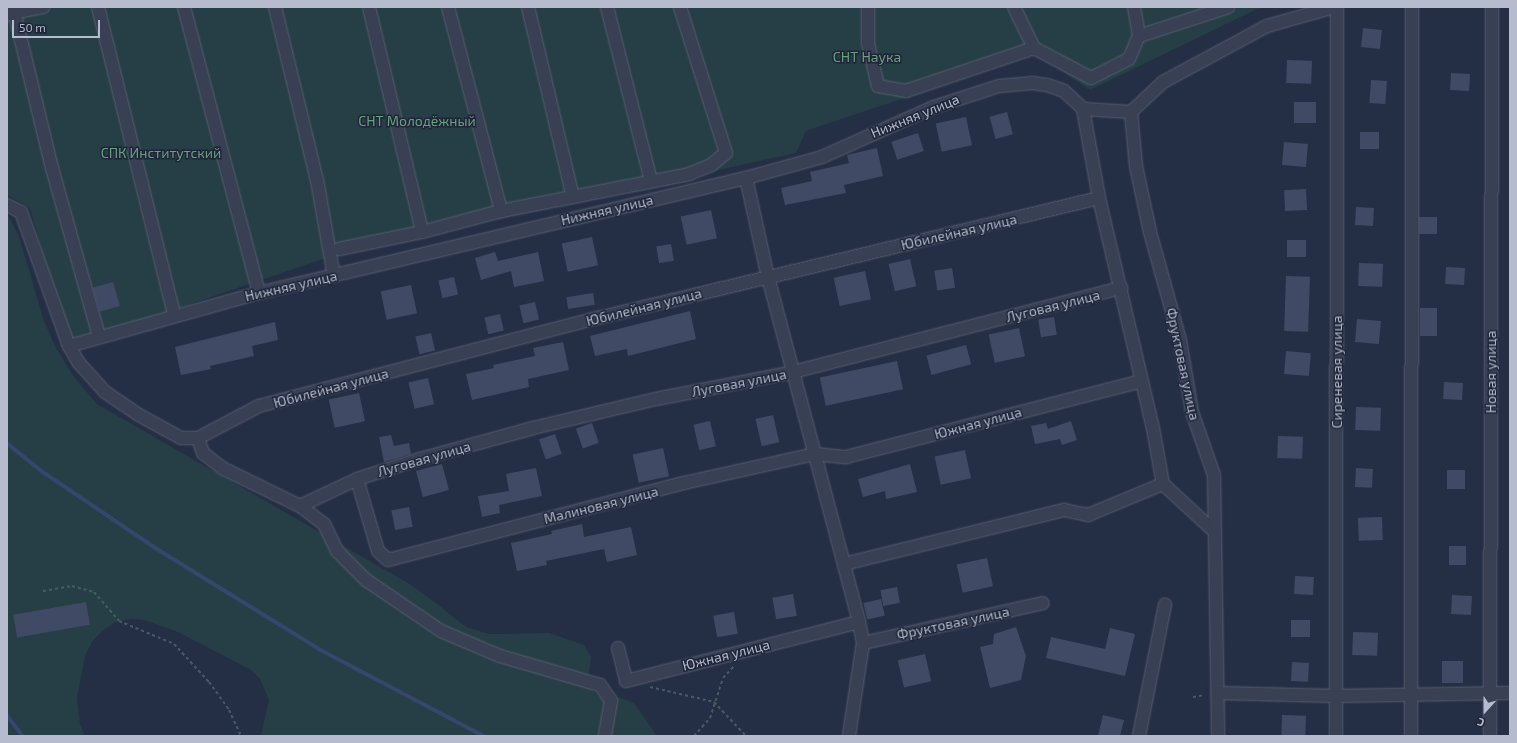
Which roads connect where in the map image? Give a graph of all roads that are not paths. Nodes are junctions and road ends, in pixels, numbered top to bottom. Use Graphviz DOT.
graph roads {
  1 [pos="43,7"];
  2 [pos="98,7"];
  3 [pos="184,7"];
  4 [pos="275,7"];
  5 [pos="369,7"];
  6 [pos="448,7"];
  7 [pos="528,7"];
  8 [pos="607,7"];
  9 [pos="680,7"];
  10 [pos="868,7"];
  11 [pos="1014,7"];
  12 [pos="1134,7"];
  13 [pos="1228,7"];
  14 [pos="1334,7"];
  15 [pos="1337,7"];
  16 [pos="1412,7"];
  17 [pos="1492,7"];
  18 [pos="11,11"];
  19 [pos="1139,36"];
  20 [pos="1034,48"];
  21 [pos="1083,109"];
  22 [pos="1131,112"];
  23 [pos="746,178"];
  24 [pos="651,181"];
  25 [pos="573,197"];
  26 [pos="1099,198"];
  27 [pos="7,205"];
  28 [pos="501,211"];
  29 [pos="422,232"];
  30 [pos="339,249"];
  31 [pos="334,276"];
  32 [pos="768,277"];
  33 [pos="1121,288"];
  34 [pos="259,293"];
  35 [pos="174,315"];
  36 [pos="99,336"];
  37 [pos="69,346"];
  38 [pos="793,372"];
  39 [pos="1141,381"];
  40 [pos="198,438"];
  41 [pos="815,454"];
  42 [pos="357,479"];
  43 [pos="1163,484"];
  44 [pos="300,506"];
  45 [pos="1215,532"];
  46 [pos="844,564"];
  47 [pos="1043,603"];
  48 [pos="1165,605"];
  49 [pos="859,622"];
  50 [pos="863,643"];
  51 [pos="618,648"];
  52 [pos="1218,693"];
  53 [pos="1491,693"];
  54 [pos="1510,693"];
  55 [pos="1411,694"];
  56 [pos="1336,696"];
  57 [pos="605,736"];
  58 [pos="849,736"];
  59 [pos="1139,736"];
  60 [pos="1218,736"];
  61 [pos="1336,736"];
  62 [pos="1411,736"];
  63 [pos="1490,736"];
  1 -- 18 [label="street"];
  2 -- 35 [label="street"];
  3 -- 34 [label="street"];
  4 -- 31 [label="street"];
  5 -- 29 [label="street"];
  6 -- 28 [label="street"];
  7 -- 25 [label="street"];
  8 -- 24 [label="street"];
  9 -- 24 [label="street"];
  10 -- 20 [label="street"];
  11 -- 20 [label="street"];
  12 -- 19 [label="street"];
  13 -- 19 [label="street"];
  14 -- 22 [label="street"];
  15 -- 56 [label="street, Сиреневая улица"];
  16 -- 55 [label="street"];
  17 -- 53 [label="street, Новая улица"];
  18 -- 36 [label="street"];
  19 -- 20 [label="street"];
  21 -- 22 [label="street"];
  21 -- 23 [label="street, Нижняя улица"];
  21 -- 26 [label="street"];
  22 -- 45 [label="street, Фруктовая улица"];
  23 -- 31 [label="street, Нижняя улица"];
  23 -- 32 [label="street"];
  24 -- 25 [label="street"];
  25 -- 28 [label="street"];
  26 -- 32 [label="street, Юбилейная улица"];
  26 -- 33 [label="street"];
  27 -- 37 [label="street"];
  28 -- 29 [label="street"];
  29 -- 30 [label="street"];
  31 -- 34 [label="street, Нижняя улица"];
  32 -- 38 [label="street"];
  32 -- 40 [label="street, Юбилейная улица"];
  33 -- 38 [label="street, Луговая улица"];
  33 -- 39 [label="street"];
  34 -- 35 [label="street, Нижняя улица"];
  35 -- 36 [label="street, Нижняя улица"];
  36 -- 37 [label="street, Нижняя улица"];
  37 -- 40 [label="street"];
  38 -- 41 [label="street"];
  38 -- 42 [label="street, Луговая улица"];
  39 -- 41 [label="street, Южная улица"];
  39 -- 43 [label="street"];
  40 -- 44 [label="street"];
  41 -- 42 [label="street, Малиновая улица"];
  41 -- 46 [label="street"];
  42 -- 44 [label="street, Луговая улица"];
  43 -- 45 [label="street"];
  43 -- 46 [label="street"];
  44 -- 57 [label="street"];
  45 -- 52 [label="street, Фруктовая улица"];
  46 -- 49 [label="street"];
  47 -- 50 [label="street, Фруктовая улица"];
  48 -- 59 [label="street"];
  49 -- 50 [label="street"];
  49 -- 51 [label="street, Южная улица"];
  50 -- 58 [label="street"];
  52 -- 56 [label="street"];
  52 -- 60 [label="street, Фруктовая улица"];
  53 -- 54 [label="street"];
  53 -- 55 [label="street"];
  53 -- 63 [label="street, Новая улица"];
  55 -- 56 [label="street"];
  55 -- 62 [label="street"];
  56 -- 61 [label="street, Сиреневая улица"];
}
